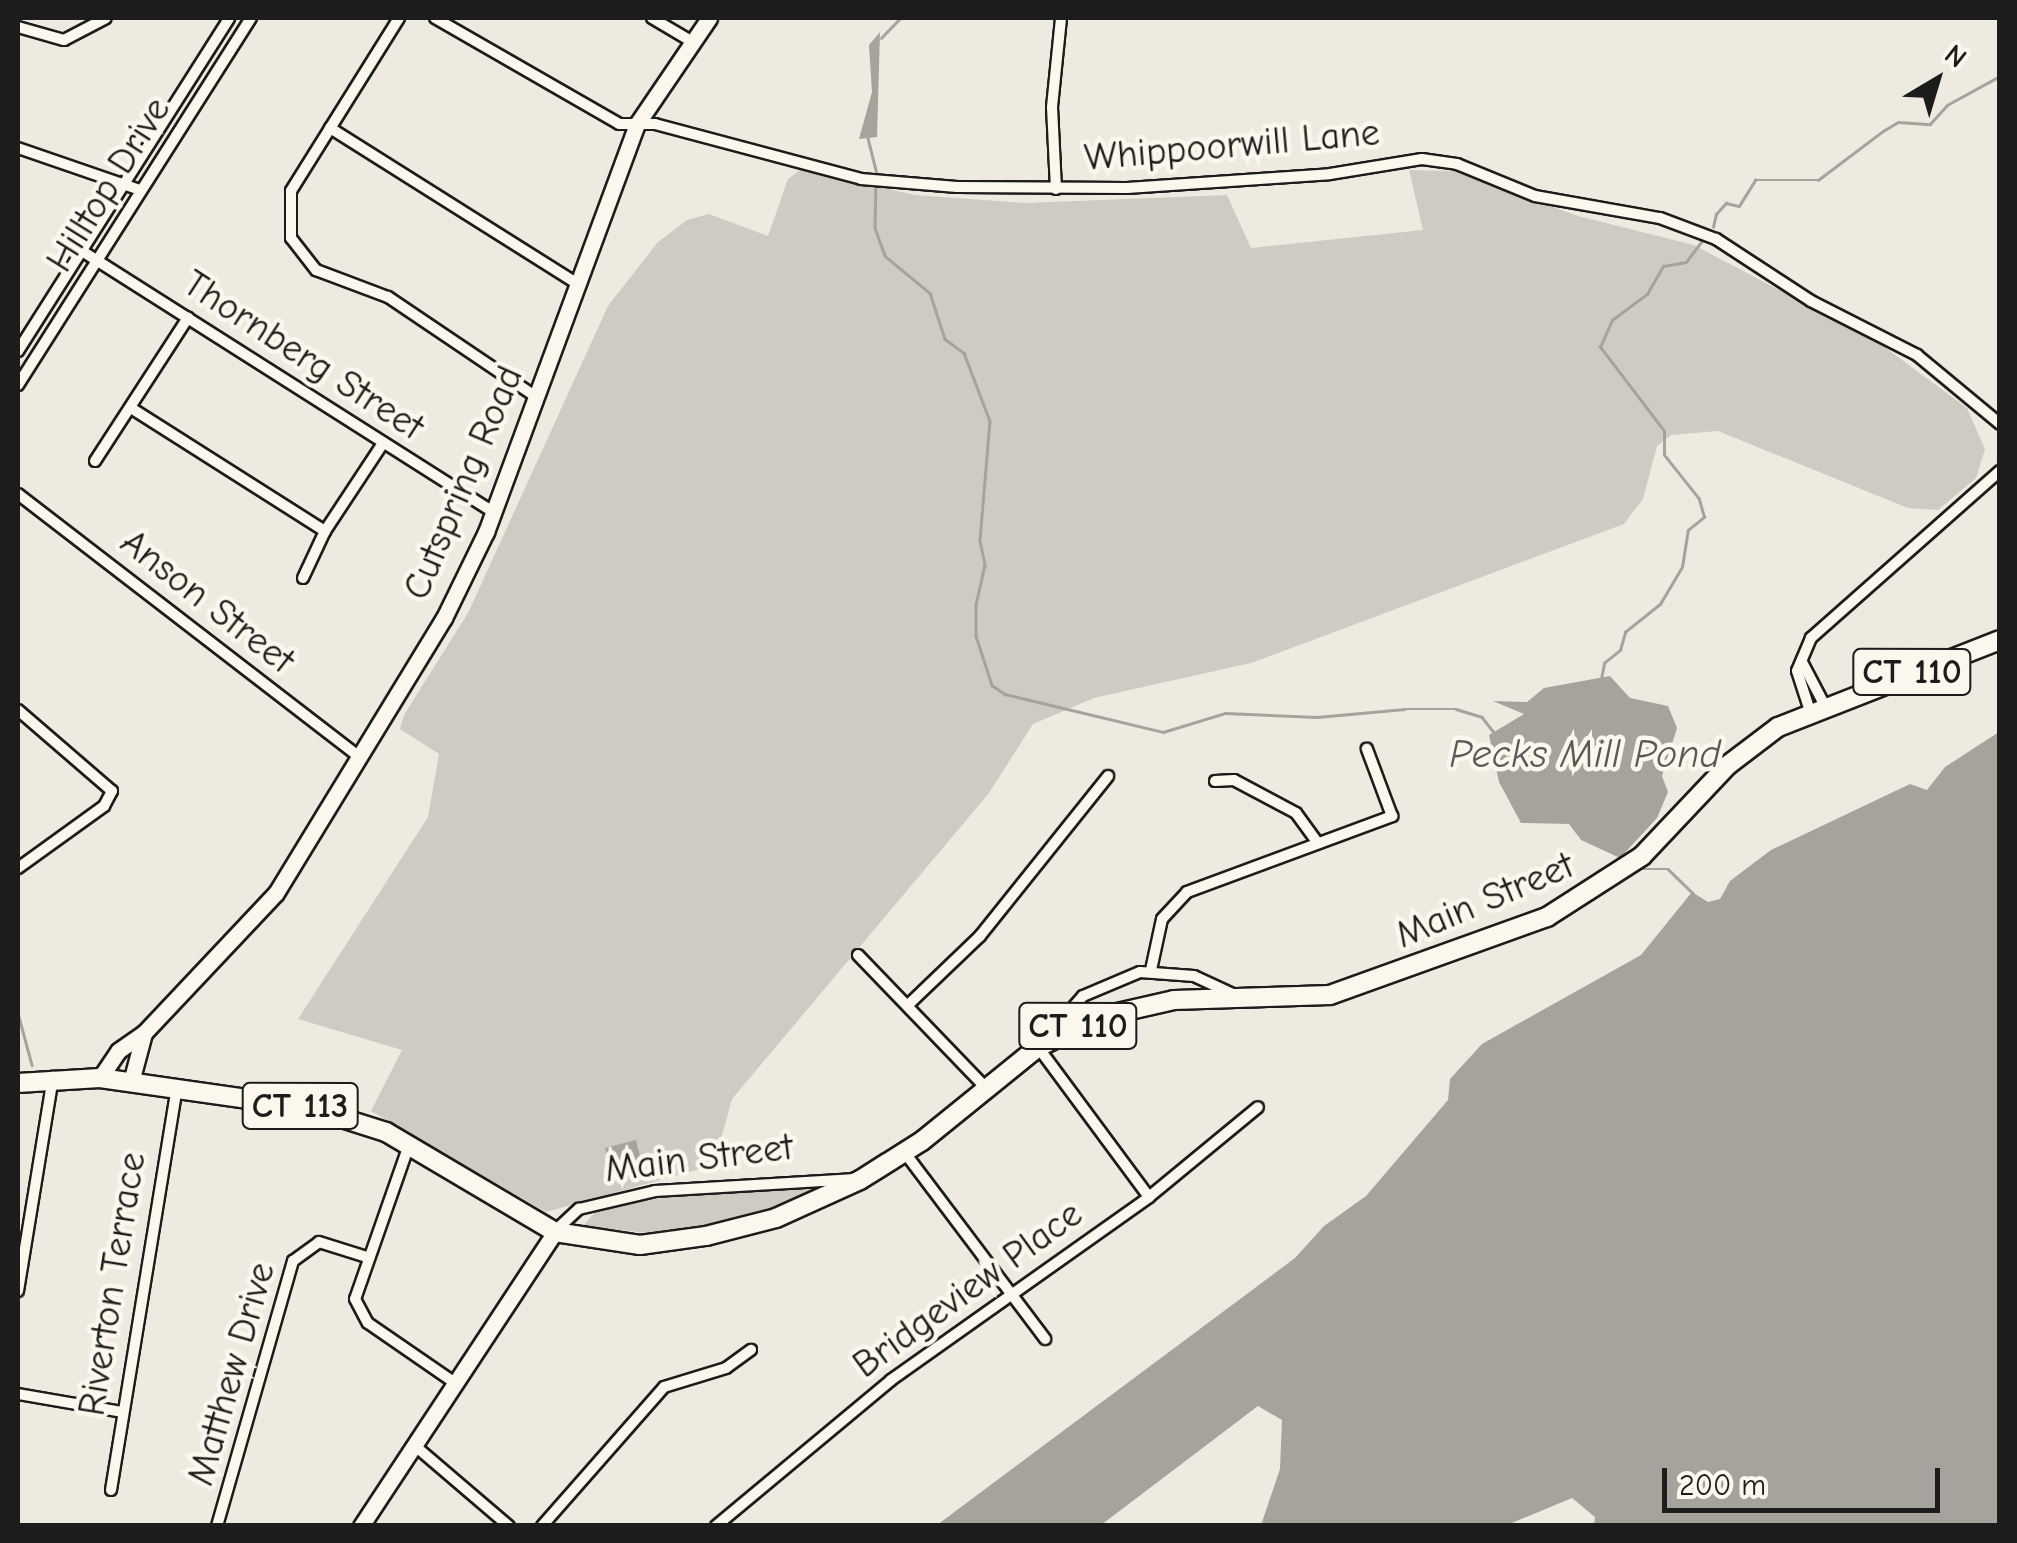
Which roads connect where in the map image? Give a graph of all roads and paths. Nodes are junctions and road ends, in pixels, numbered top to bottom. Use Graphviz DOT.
graph roads {
  1 [pos="106,18"];
  2 [pos="229,18"];
  3 [pos="251,18"];
  4 [pos="399,18"];
  5 [pos="435,18"];
  6 [pos="652,18"];
  7 [pos="709,18"];
  8 [pos="1061,18"];
  9 [pos="18,28"];
  10 [pos="691,41"];
  11 [pos="637,124"];
  12 [pos="330,128"];
  13 [pos="18,148"];
  14 [pos="124,184"];
  15 [pos="140,190"];
  16 [pos="1056,190"];
  17 [pos="82,250"];
  18 [pos="96,260"];
  19 [pos="578,284"];
  20 [pos="188,318"];
  21 [pos="18,351"];
  22 [pos="18,384"];
  23 [pos="536,396"];
  24 [pos="131,408"];
  25 [pos="2000,424"];
  26 [pos="384,443"];
  27 [pos="95,461"];
  28 [pos="2000,471"];
  29 [pos="18,494"];
  30 [pos="493,512"];
  31 [pos="325,531"];
  32 [pos="303,578"];
  33 [pos="2000,640"];
  34 [pos="1817,708"];
  35 [pos="18,710"];
  36 [pos="1367,749"];
  37 [pos="360,757"];
  38 [pos="1108,776"];
  39 [pos="1216,781"];
  40 [pos="1318,843"];
  41 [pos="18,868"];
  42 [pos="858,955"];
  43 [pos="1151,970"];
  44 [pos="1242,1000"];
  45 [pos="908,1005"];
  46 [pos="144,1033"];
  47 [pos="1038,1047"];
  48 [pos="53,1076"];
  49 [pos="100,1078"];
  50 [pos="130,1082"];
  51 [pos="18,1083"];
  52 [pos="177,1088"];
  53 [pos="986,1088"];
  54 [pos="1258,1107"];
  55 [pos="409,1144"];
  56 [pos="905,1153"];
  57 [pos="860,1180"];
  58 [pos="1149,1196"];
  59 [pos="555,1232"];
  60 [pos="367,1257"];
  61 [pos="18,1291"];
  62 [pos="1009,1294"];
  63 [pos="1045,1338"];
  64 [pos="751,1350"];
  65 [pos="455,1383"];
  66 [pos="18,1394"];
  67 [pos="122,1412"];
  68 [pos="414,1445"];
  69 [pos="110,1490"];
  70 [pos="217,1526"];
  71 [pos="361,1526"];
  72 [pos="509,1526"];
  73 [pos="542,1526"];
  74 [pos="716,1526"];
  1 -- 9 [label="street"];
  2 -- 14 [label="street, Hilltop Drive"];
  3 -- 15 [label="street, Hilltop Drive"];
  4 -- 12 [label="street"];
  5 -- 11 [label="street, Whippoorwill Lane"];
  6 -- 10 [label="street"];
  7 -- 10 [label="street, Cutspring Road"];
  8 -- 16 [label="street"];
  10 -- 11 [label="street, Cutspring Road"];
  11 -- 16 [label="street, Whippoorwill Lane"];
  11 -- 19 [label="street, Cutspring Road"];
  12 -- 19 [label="street"];
  12 -- 23 [label="street"];
  13 -- 14 [label="street"];
  14 -- 15 [label="street"];
  14 -- 17 [label="street, Hilltop Drive"];
  15 -- 18 [label="street, Hilltop Drive"];
  16 -- 25 [label="street, Whippoorwill Lane"];
  17 -- 18 [label="street, Thornberg Street"];
  17 -- 21 [label="street, Hilltop Drive"];
  18 -- 20 [label="street, Thornberg Street"];
  18 -- 22 [label="street, Hilltop Drive"];
  19 -- 23 [label="street, Cutspring Road"];
  20 -- 24 [label="street"];
  20 -- 26 [label="street, Thornberg Street"];
  23 -- 30 [label="street, Cutspring Road"];
  24 -- 27 [label="street"];
  24 -- 31 [label="street"];
  26 -- 30 [label="street, Thornberg Street"];
  26 -- 31 [label="street"];
  28 -- 34 [label="street"];
  29 -- 37 [label="street, Anson Street"];
  30 -- 37 [label="street, Cutspring Road"];
  31 -- 32 [label="street"];
  33 -- 34 [label="main road, CT 110"];
  34 -- 44 [label="main road, Main Street / CT 110"];
  35 -- 41 [label="street"];
  36 -- 40 [label="street"];
  37 -- 46 [label="street, Cutspring Road"];
  38 -- 45 [label="street"];
  39 -- 40 [label="street"];
  40 -- 43 [label="street"];
  42 -- 45 [label="street"];
  43 -- 44 [label="street, Main Street"];
  43 -- 47 [label="street, Main Street"];
  44 -- 47 [label="main road, Main Street / CT 110"];
  45 -- 53 [label="street"];
  46 -- 49 [label="street, Cutspring Road"];
  46 -- 50 [label="street, Cutspring Road"];
  47 -- 53 [label="main road, Main Street / CT 110"];
  47 -- 58 [label="street"];
  48 -- 49 [label="main road, Main Street / CT 113"];
  48 -- 51 [label="main road, Main Street / CT 113"];
  48 -- 61 [label="street"];
  49 -- 50 [label="main road, Main Street / CT 113"];
  50 -- 52 [label="main road, Main Street / CT 113"];
  52 -- 55 [label="main road, Main Street / CT 113"];
  52 -- 67 [label="street, Riverton Terrace"];
  53 -- 56 [label="main road, Main Street / CT 110"];
  54 -- 58 [label="street, Bridgeview Place"];
  55 -- 59 [label="main road, Main Street / CT 113"];
  55 -- 60 [label="street"];
  56 -- 57 [label="main road, Main Street / CT 110"];
  56 -- 62 [label="street"];
  57 -- 59 [label="main road, Main Street / CT 110"];
  57 -- 59 [label="street, Main Street"];
  58 -- 62 [label="street, Bridgeview Place"];
  59 -- 65 [label="street"];
  60 -- 65 [label="street"];
  60 -- 70 [label="street, Matthew Drive"];
  62 -- 63 [label="street"];
  62 -- 74 [label="street, Bridgeview Place"];
  64 -- 73 [label="street"];
  65 -- 68 [label="street"];
  66 -- 67 [label="street"];
  67 -- 69 [label="street, Riverton Terrace"];
  68 -- 71 [label="street"];
  68 -- 72 [label="street"];
}
